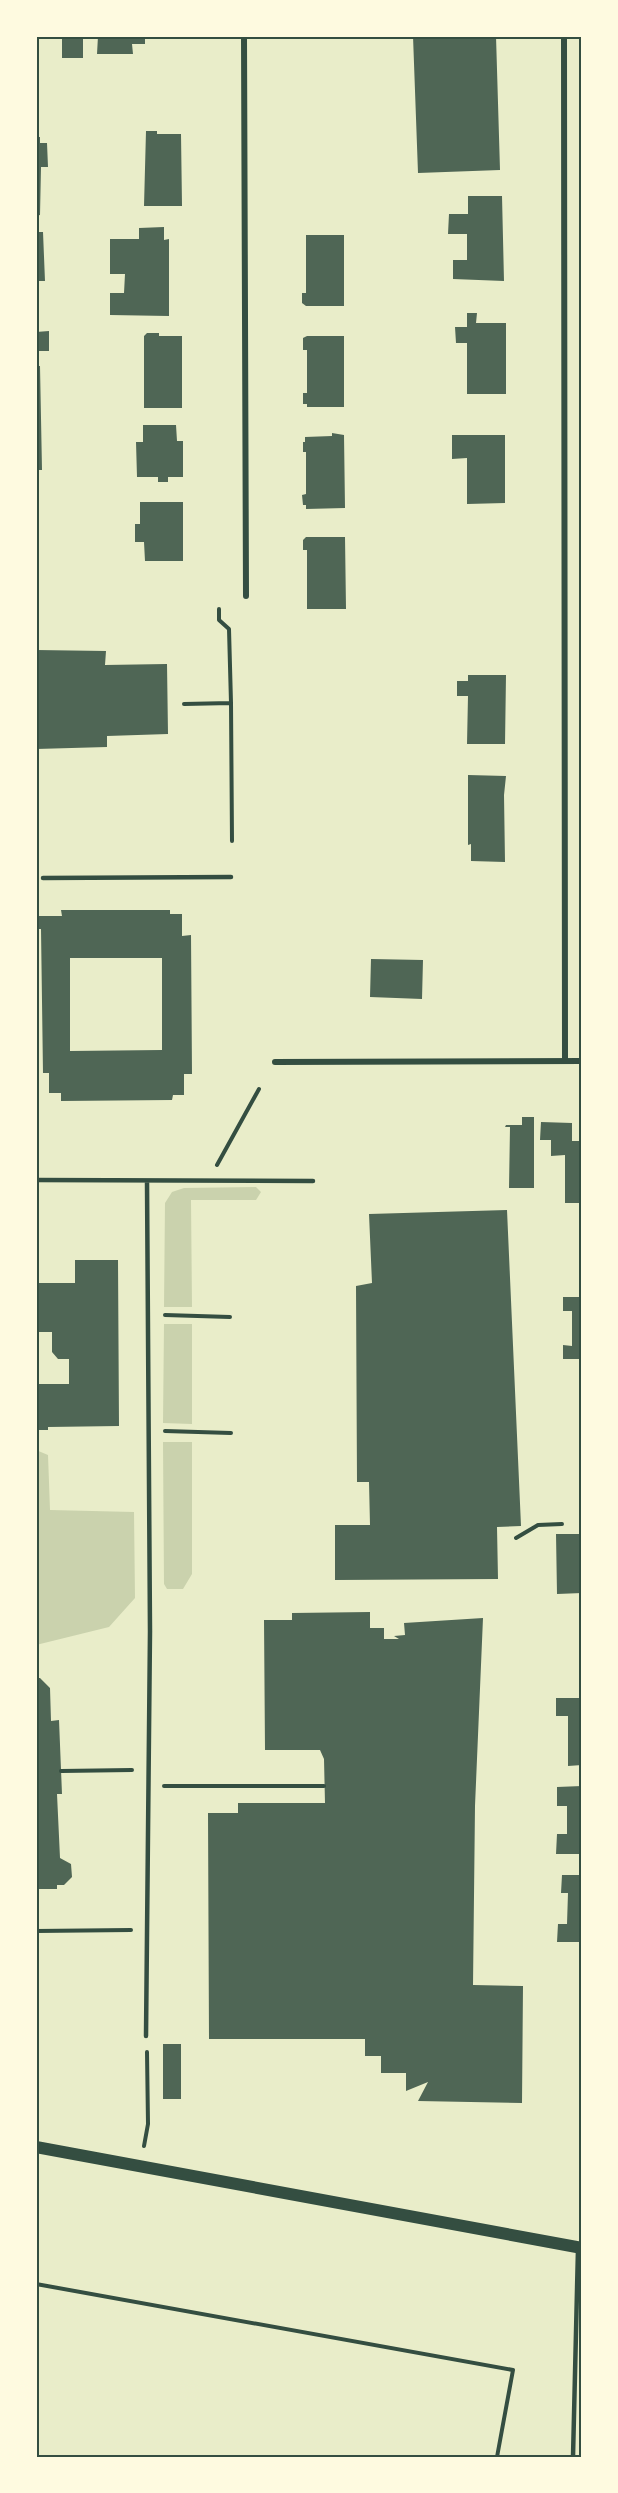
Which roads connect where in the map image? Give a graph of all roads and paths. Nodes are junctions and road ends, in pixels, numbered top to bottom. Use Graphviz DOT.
graph roads {
  1 [pos="244,36"];
  2 [pos="564,36"];
  3 [pos="246,596"];
  4 [pos="219,609"];
  5 [pos="231,703"];
  6 [pos="184,704"];
  7 [pos="232,841"];
  8 [pos="231,877"];
  9 [pos="43,878"];
  10 [pos="565,1061"];
  11 [pos="582,1061"];
  12 [pos="275,1062"];
  13 [pos="259,1089"];
  14 [pos="210,1179"];
  15 [pos="36,1180"];
  16 [pos="147,1181"];
  17 [pos="313,1181"];
  18 [pos="174,1316"];
  19 [pos="230,1317"];
  20 [pos="174,1431"];
  21 [pos="231,1433"];
  22 [pos="562,1524"];
  23 [pos="516,1538"];
  24 [pos="124,1770"];
  25 [pos="61,1771"];
  26 [pos="149,1786"];
  27 [pos="324,1786"];
  28 [pos="147,1929"];
  29 [pos="36,1932"];
  30 [pos="146,2036"];
  31 [pos="147,2128"];
  32 [pos="36,2147"];
  33 [pos="580,2247"];
  34 [pos="36,2284"];
  35 [pos="497,2457"];
  36 [pos="573,2457"];
  1 -- 3 [label="street"];
  2 -- 10 [label="street"];
  4 -- 5 [label="path"];
  5 -- 6 [label="path"];
  5 -- 7 [label="path"];
  8 -- 9 [label="lane"];
  10 -- 11 [label="street"];
  10 -- 12 [label="street"];
  13 -- 14 [label="path"];
  14 -- 16 [label="lane"];
  14 -- 17 [label="lane"];
  15 -- 16 [label="lane"];
  16 -- 26 [label="lane"];
  18 -- 19 [label="path"];
  20 -- 21 [label="path"];
  22 -- 23 [label="path"];
  24 -- 25 [label="path"];
  26 -- 27 [label="path"];
  26 -- 28 [label="lane"];
  28 -- 29 [label="path"];
  28 -- 30 [label="lane"];
  30 -- 31 [label="path"];
  32 -- 33 [label="main road"];
  33 -- 36 [label="lane"];
  34 -- 35 [label="path"];
}
